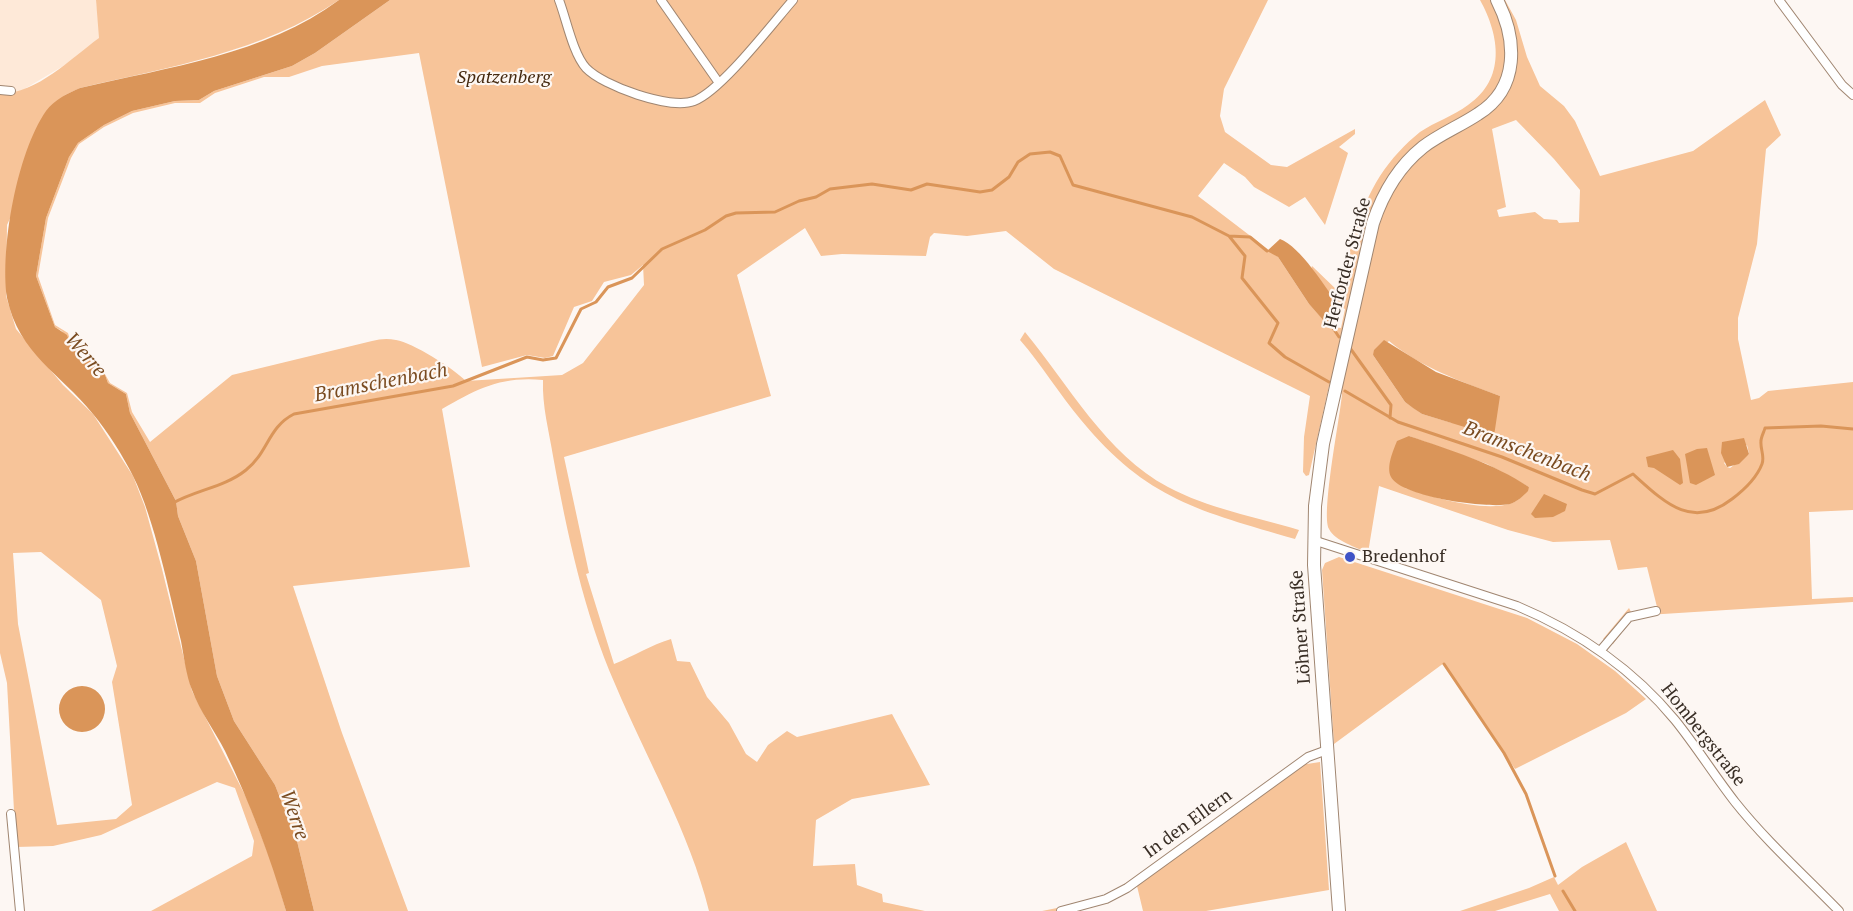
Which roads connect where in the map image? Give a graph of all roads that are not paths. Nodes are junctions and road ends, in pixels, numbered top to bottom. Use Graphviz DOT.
graph roads {
  1 [pos="559,0"];
  2 [pos="661,0"];
  3 [pos="793,0"];
  4 [pos="1497,0"];
  5 [pos="1779,0"];
  6 [pos="719,83"];
  7 [pos="0,90"];
  8 [pos="11,91"];
  9 [pos="1853,95"];
  10 [pos="1345,344"];
  11 [pos="1313,540"];
  12 [pos="1656,611"];
  13 [pos="1601,650"];
  14 [pos="1327,750"];
  15 [pos="11,814"];
  16 [pos="20,911"];
  17 [pos="1061,911"];
  18 [pos="1339,911"];
  19 [pos="1839,911"];
  1 -- 6 [label="street"];
  2 -- 6 [label="street"];
  3 -- 6 [label="street"];
  4 -- 10 [label="main road, Herforder Straße"];
  5 -- 9 [label="street"];
  7 -- 8 [label="street"];
  10 -- 11 [label="main road, Löhner Straße"];
  11 -- 13 [label="street, Hombergstraße"];
  11 -- 14 [label="main road, Löhner Straße"];
  12 -- 13 [label="street"];
  13 -- 19 [label="street, Hombergstraße"];
  14 -- 17 [label="street, In den Ellern"];
  14 -- 18 [label="main road, Löhner Straße"];
  15 -- 16 [label="street"];
}
